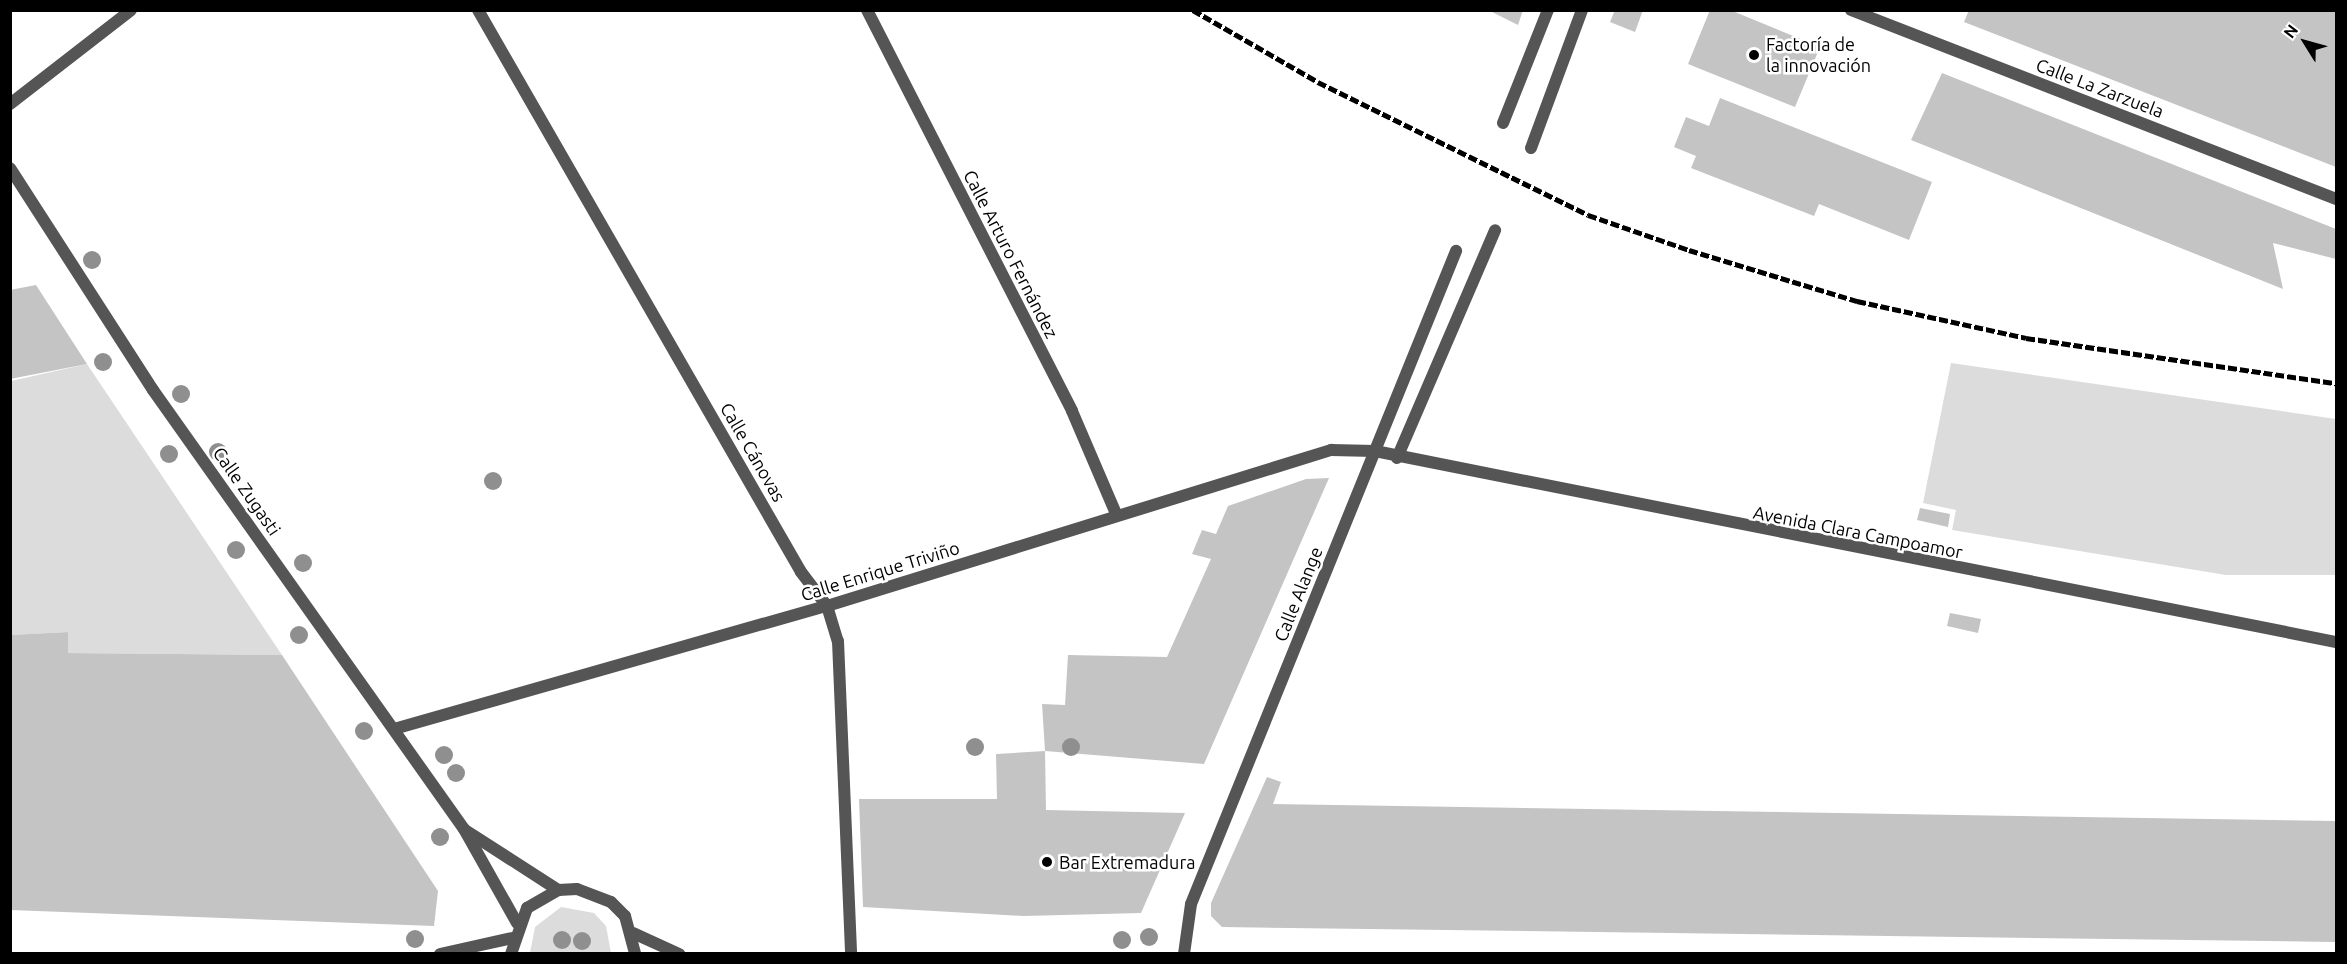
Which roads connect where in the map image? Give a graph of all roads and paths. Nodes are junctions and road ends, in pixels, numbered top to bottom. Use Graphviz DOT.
graph roads {
  1 [pos="131,10"];
  2 [pos="478,10"];
  3 [pos="867,10"];
  4 [pos="1548,10"];
  5 [pos="1582,10"];
  6 [pos="1851,10"];
  7 [pos="10,104"];
  8 [pos="1503,123"];
  9 [pos="1531,148"];
  10 [pos="10,168"];
  11 [pos="2337,199"];
  12 [pos="1495,230"];
  13 [pos="1455,251"];
  14 [pos="1375,452"];
  15 [pos="1396,458"];
  16 [pos="1117,516"];
  17 [pos="827,606"];
  18 [pos="2337,642"];
  19 [pos="394,729"];
  20 [pos="464,829"];
  21 [pos="558,890"];
  22 [pos="517,923"];
  23 [pos="633,933"];
  24 [pos="512,938"];
  25 [pos="440,954"];
  26 [pos="511,954"];
  27 [pos="635,954"];
  28 [pos="679,954"];
  29 [pos="851,954"];
  30 [pos="1184,954"];
  1 -- 7 [label="street"];
  2 -- 17 [label="street, Calle Cánovas"];
  3 -- 16 [label="street, Calle Arturo Fernández"];
  4 -- 8 [label="street"];
  5 -- 9 [label="street"];
  6 -- 11 [label="street, Calle La Zarzuela"];
  10 -- 19 [label="street, Calle Zugasti"];
  12 -- 15 [label="street"];
  13 -- 14 [label="street, Calle Alange"];
  14 -- 15 [label="street, Avenida Clara Campoamor"];
  14 -- 16 [label="street, Calle Enrique Triviño"];
  14 -- 30 [label="street, Calle Alange"];
  15 -- 18 [label="street, Avenida Clara Campoamor"];
  16 -- 17 [label="street, Calle Enrique Triviño"];
  17 -- 19 [label="street, Calle Enrique Triviño"];
  17 -- 29 [label="street, Calle Cánovas"];
  19 -- 20 [label="street, Calle Zugasti"];
  20 -- 21 [label="street, Calle Zugasti"];
  20 -- 22 [label="street, Calle Zugasti"];
  21 -- 22 [label="street"];
  21 -- 23 [label="street"];
  22 -- 24 [label="street"];
  23 -- 27 [label="street"];
  23 -- 28 [label="street"];
  24 -- 25 [label="street"];
  24 -- 26 [label="street"];
}
